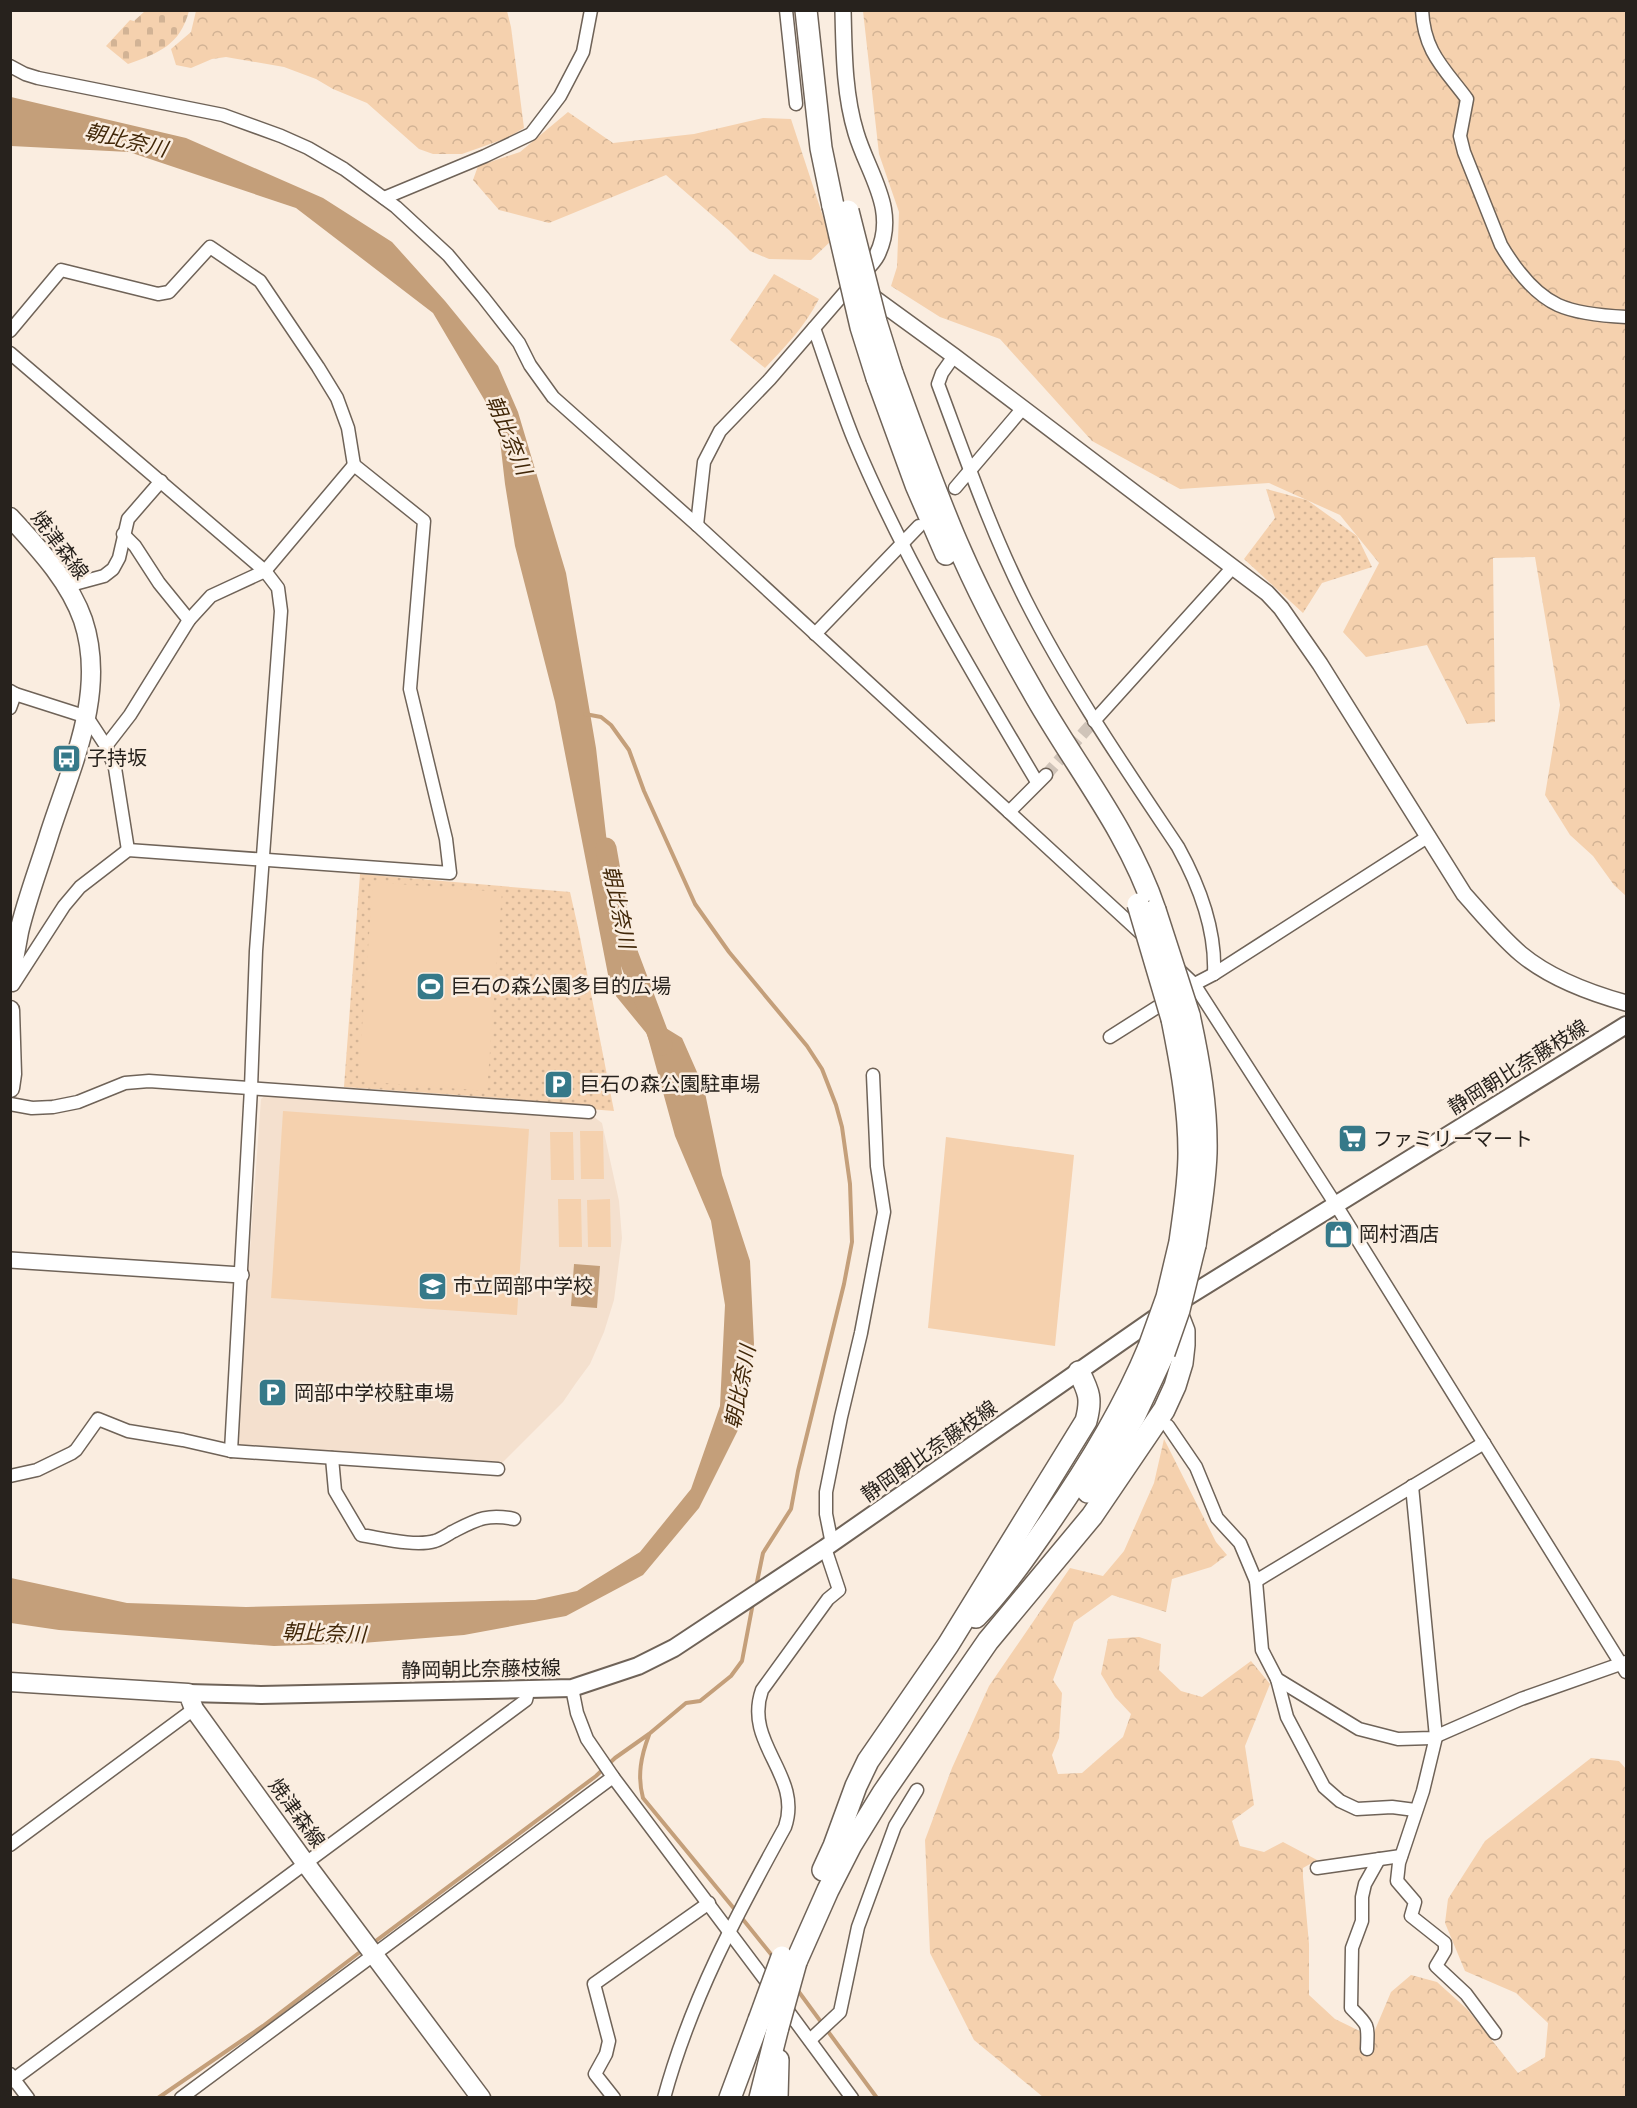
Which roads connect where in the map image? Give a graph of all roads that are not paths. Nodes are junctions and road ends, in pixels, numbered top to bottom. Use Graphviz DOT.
graph roads {
  1 [pos="591,10"];
  2 [pos="786,10"];
  3 [pos="807,10"];
  4 [pos="819,10"];
  5 [pos="843,10"];
  6 [pos="1422,10"];
  7 [pos="10,66"];
  8 [pos="796,104"];
  9 [pos="384,198"];
  10 [pos="840,205"];
  11 [pos="853,283"];
  12 [pos="1626,317"];
  13 [pos="814,328"];
  14 [pos="10,331"];
  15 [pos="10,353"];
  16 [pos="954,356"];
  17 [pos="1023,408"];
  18 [pos="354,465"];
  19 [pos="971,470"];
  20 [pos="161,481"];
  21 [pos="955,488"];
  22 [pos="10,517"];
  23 [pos="697,525"];
  24 [pos="919,525"];
  25 [pos="123,534"];
  26 [pos="903,543"];
  27 [pos="1233,567"];
  28 [pos="265,571"];
  29 [pos="67,586"];
  30 [pos="189,620"];
  31 [pos="815,634"];
  32 [pos="13,692"];
  33 [pos="10,708"];
  34 [pos="87,717"];
  35 [pos="1095,721"];
  36 [pos="106,746"];
  37 [pos="1009,812"];
  38 [pos="1429,836"];
  39 [pos="128,850"];
  40 [pos="264,859"];
  41 [pos="1214,974"];
  42 [pos="10,981"];
  43 [pos="1194,984"];
  44 [pos="10,989"];
  45 [pos="1626,1003"];
  46 [pos="10,1010"];
  47 [pos="1626,1025"];
  48 [pos="1110,1037"];
  49 [pos="873,1075"];
  50 [pos="10,1088"];
  51 [pos="251,1088"];
  52 [pos="10,1104"];
  53 [pos="589,1112"];
  54 [pos="1336,1205"];
  55 [pos="10,1260"];
  56 [pos="241,1275"];
  57 [pos="1174,1305"];
  58 [pos="1156,1350"];
  59 [pos="1079,1372"];
  60 [pos="1168,1426"];
  61 [pos="1484,1443"];
  62 [pos="231,1450"];
  63 [pos="332,1458"];
  64 [pos="498,1469"];
  65 [pos="10,1476"];
  66 [pos="1413,1486"];
  67 [pos="514,1519"];
  68 [pos="828,1546"];
  69 [pos="1256,1581"];
  70 [pos="988,1641"];
  71 [pos="948,1645"];
  72 [pos="1625,1666"];
  73 [pos="1277,1679"];
  74 [pos="10,1682"];
  75 [pos="530,1688"];
  76 [pos="572,1688"];
  77 [pos="191,1701"];
  78 [pos="1436,1737"];
  79 [pos="613,1777"];
  80 [pos="917,1790"];
  81 [pos="1415,1810"];
  82 [pos="10,1845"];
  83 [pos="1401,1856"];
  84 [pos="1379,1859"];
  85 [pos="306,1864"];
  86 [pos="1317,1869"];
  87 [pos="709,1903"];
  88 [pos="728,1930"];
  89 [pos="375,1954"];
  90 [pos="789,1960"];
  91 [pos="769,2023"];
  92 [pos="1496,2033"];
  93 [pos="810,2040"];
  94 [pos="1367,2049"];
  95 [pos="12,2078"];
  96 [pos="28,2097"];
  97 [pos="181,2097"];
  98 [pos="481,2097"];
  99 [pos="614,2097"];
  100 [pos="664,2097"];
  101 [pos="730,2097"];
  102 [pos="744,2097"];
  103 [pos="760,2097"];
  104 [pos="777,2097"];
  105 [pos="852,2097"];
  1 -- 9 [label="street"];
  2 -- 8 [label="street"];
  3 -- 10 [label="highway"];
  4 -- 10 [label="highway"];
  5 -- 11 [label="street"];
  6 -- 12 [label="street"];
  7 -- 9 [label="street"];
  9 -- 23 [label="street"];
  10 -- 58 [label="highway, bridge"];
  11 -- 13 [label="street"];
  11 -- 16 [label="street"];
  13 -- 23 [label="street"];
  13 -- 26 [label="street"];
  14 -- 18 [label="street"];
  15 -- 20 [label="street"];
  16 -- 17 [label="street"];
  16 -- 19 [label="street"];
  17 -- 19 [label="street"];
  17 -- 27 [label="street"];
  18 -- 28 [label="street"];
  18 -- 40 [label="street"];
  19 -- 21 [label="street"];
  19 -- 35 [label="street"];
  20 -- 25 [label="street"];
  20 -- 28 [label="street"];
  22 -- 29 [label="main road, 焼津森線"];
  23 -- 31 [label="street"];
  24 -- 26 [label="street"];
  25 -- 29 [label="street"];
  25 -- 30 [label="street"];
  26 -- 31 [label="street"];
  26 -- 37 [label="street"];
  27 -- 35 [label="street"];
  27 -- 38 [label="street"];
  28 -- 30 [label="street"];
  28 -- 40 [label="street"];
  29 -- 34 [label="main road, 焼津森線"];
  30 -- 36 [label="street"];
  31 -- 37 [label="street"];
  32 -- 33 [label="street"];
  32 -- 34 [label="street"];
  34 -- 36 [label="street"];
  34 -- 42 [label="main road, 焼津森線"];
  35 -- 41 [label="street"];
  36 -- 39 [label="street"];
  37 -- 43 [label="street"];
  38 -- 41 [label="street"];
  38 -- 45 [label="street"];
  39 -- 40 [label="street"];
  39 -- 44 [label="street"];
  40 -- 51 [label="street"];
  41 -- 43 [label="street"];
  43 -- 48 [label="street"];
  43 -- 54 [label="street"];
  46 -- 50 [label="main road"];
  47 -- 54 [label="main road, 静岡朝比奈藤枝線"];
  49 -- 68 [label="street"];
  51 -- 52 [label="street"];
  51 -- 53 [label="street"];
  51 -- 56 [label="street"];
  54 -- 57 [label="main road, 静岡朝比奈藤枝線"];
  54 -- 61 [label="street"];
  55 -- 56 [label="street"];
  56 -- 62 [label="street"];
  57 -- 59 [label="main road, 静岡朝比奈藤枝線"];
  57 -- 70 [label="highway"];
  58 -- 70 [label="highway"];
  58 -- 71 [label="highway"];
  59 -- 68 [label="main road, 静岡朝比奈藤枝線"];
  59 -- 71 [label="highway"];
  60 -- 69 [label="street"];
  61 -- 66 [label="street"];
  61 -- 72 [label="street"];
  62 -- 63 [label="street"];
  62 -- 65 [label="street"];
  63 -- 64 [label="street"];
  63 -- 67 [label="street"];
  66 -- 69 [label="street"];
  66 -- 78 [label="street"];
  68 -- 76 [label="main road, 静岡朝比奈藤枝線"];
  68 -- 88 [label="street"];
  69 -- 73 [label="street"];
  70 -- 90 [label="highway"];
  71 -- 90 [label="highway"];
  72 -- 78 [label="street"];
  73 -- 78 [label="street"];
  73 -- 81 [label="street"];
  74 -- 77 [label="main road"];
  75 -- 76 [label="main road, 静岡朝比奈藤枝線"];
  75 -- 77 [label="main road, 静岡朝比奈藤枝線"];
  75 -- 85 [label="street"];
  76 -- 79 [label="street"];
  77 -- 82 [label="street"];
  77 -- 85 [label="main road, 焼津森線"];
  78 -- 81 [label="street"];
  79 -- 87 [label="street"];
  79 -- 89 [label="street"];
  80 -- 93 [label="street"];
  81 -- 83 [label="street"];
  83 -- 84 [label="street"];
  83 -- 92 [label="street"];
  84 -- 86 [label="street"];
  84 -- 94 [label="street"];
  85 -- 89 [label="main road, 焼津森線"];
  85 -- 95 [label="street"];
  87 -- 88 [label="street"];
  87 -- 99 [label="street"];
  88 -- 93 [label="street"];
  88 -- 100 [label="street"];
  89 -- 97 [label="street"];
  89 -- 98 [label="main road, 焼津森線"];
  90 -- 91 [label="highway, bridge"];
  91 -- 101 [label="highway"];
  91 -- 102 [label="highway"];
  91 -- 103 [label="highway"];
  91 -- 104 [label="highway"];
  93 -- 105 [label="street"];
  95 -- 96 [label="street"];
}
